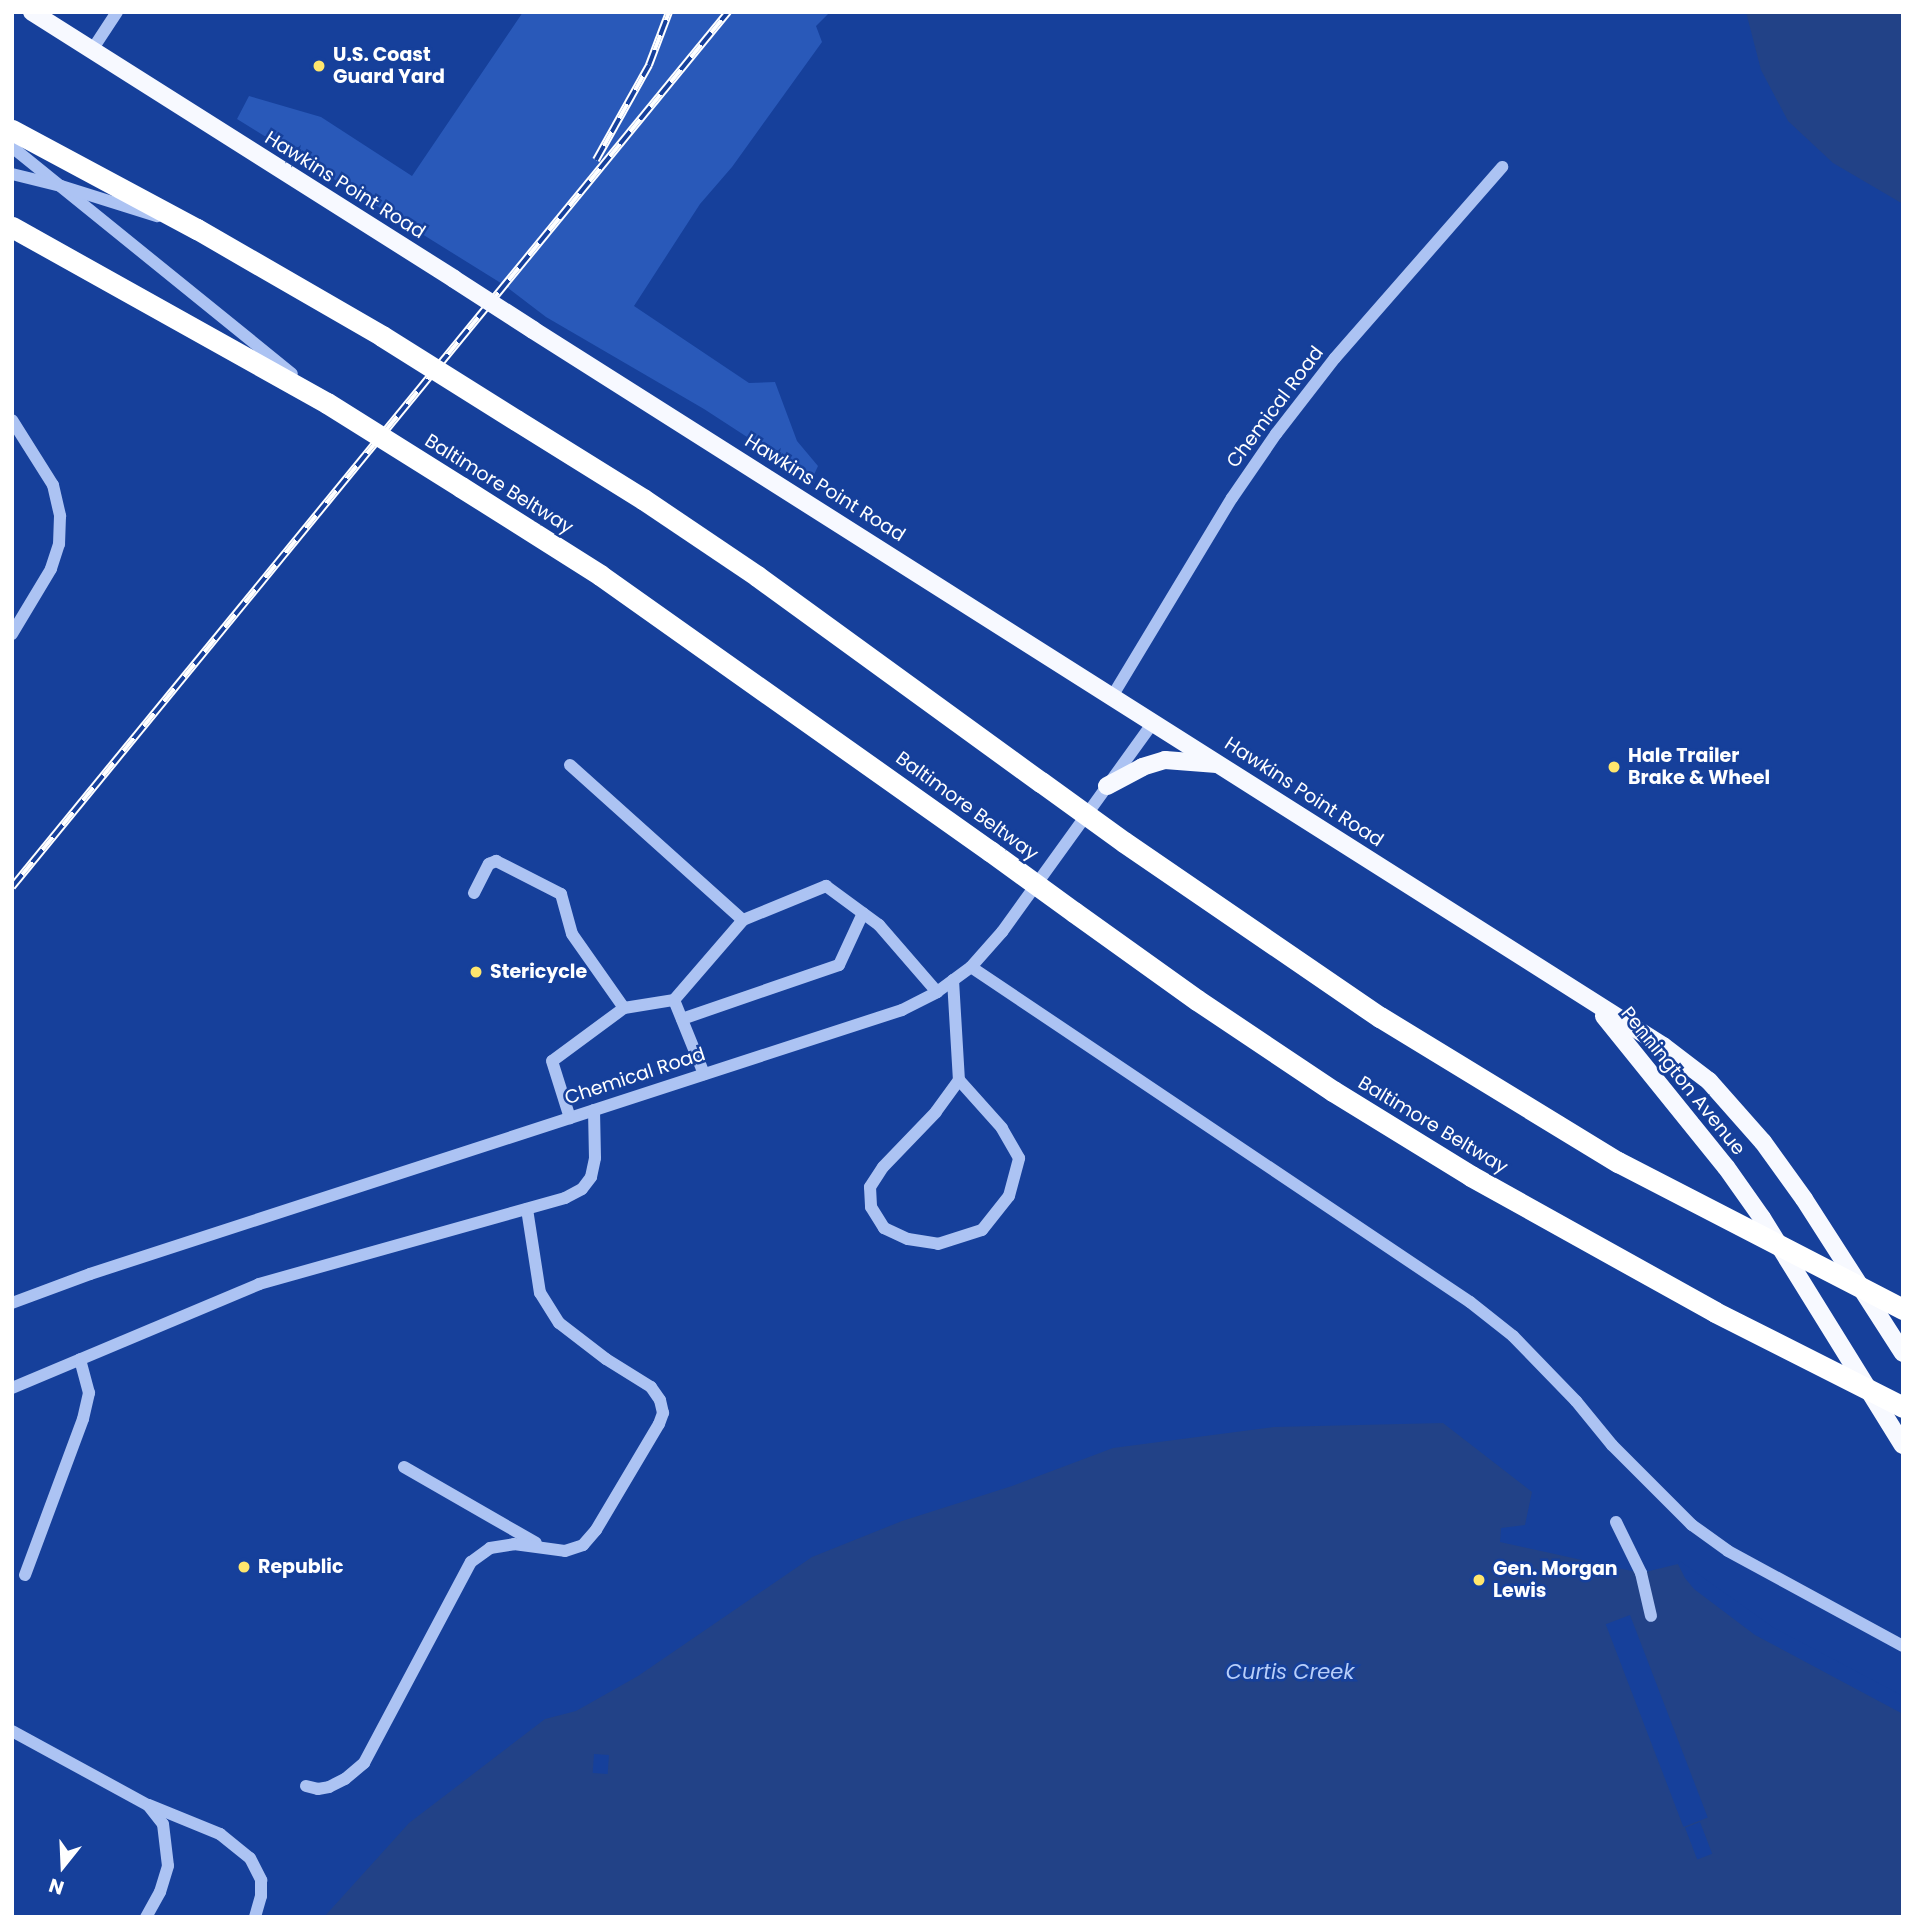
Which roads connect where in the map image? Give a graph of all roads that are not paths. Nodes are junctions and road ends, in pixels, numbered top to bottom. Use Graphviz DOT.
graph roads {
  1 [pos="32,12"];
  2 [pos="117,12"];
  3 [pos="92,50"];
  4 [pos="12,130"];
  5 [pos="12,147"];
  6 [pos="1502,167"];
  7 [pos="12,174"];
  8 [pos="61,186"];
  9 [pos="12,228"];
  10 [pos="197,229"];
  11 [pos="327,403"];
  12 [pos="12,420"];
  13 [pos="12,634"];
  14 [pos="1113,695"];
  15 [pos="1154,720"];
  16 [pos="1222,764"];
  17 [pos="570,765"];
  18 [pos="1107,786"];
  19 [pos="474,892"];
  20 [pos="863,913"];
  21 [pos="743,920"];
  22 [pos="971,967"];
  23 [pos="953,980"];
  24 [pos="937,992"];
  25 [pos="674,1000"];
  26 [pos="1593,1003"];
  27 [pos="624,1008"];
  28 [pos="682,1019"];
  29 [pos="704,1074"];
  30 [pos="959,1080"];
  31 [pos="594,1110"];
  32 [pos="570,1118"];
  33 [pos="527,1209"];
  34 [pos="12,1304"];
  35 [pos="1903,1310"];
  36 [pos="1903,1353"];
  37 [pos="80,1359"];
  38 [pos="12,1388"];
  39 [pos="1903,1407"];
  40 [pos="1903,1445"];
  41 [pos="404,1468"];
  42 [pos="1616,1522"];
  43 [pos="542,1547"];
  44 [pos="25,1575"];
  45 [pos="1651,1616"];
  46 [pos="1903,1646"];
  47 [pos="12,1731"];
  48 [pos="306,1786"];
  49 [pos="148,1805"];
  50 [pos="146,1917"];
  51 [pos="255,1917"];
  1 -- 3 [label="main road, Hawkins Point Road"];
  2 -- 3 [label="street"];
  3 -- 14 [label="main road, Hawkins Point Road, bridge"];
  4 -- 10 [label="highway"];
  5 -- 8 [label="street"];
  6 -- 14 [label="street, Chemical Road"];
  7 -- 8 [label="street"];
  8 -- 10 [label="street"];
  8 -- 11 [label="street"];
  9 -- 11 [label="highway, Baltimore Beltway"];
  10 -- 35 [label="highway, bridge"];
  11 -- 39 [label="highway, Baltimore Beltway, bridge"];
  12 -- 13 [label="street"];
  14 -- 15 [label="main road, Hawkins Point Road"];
  15 -- 16 [label="main road, Hawkins Point Road"];
  15 -- 18 [label="street, Chemical Road"];
  16 -- 18 [label="main road"];
  16 -- 26 [label="main road, Hawkins Point Road"];
  17 -- 21 [label="street"];
  18 -- 22 [label="street, Chemical Road"];
  19 -- 27 [label="street"];
  20 -- 21 [label="street"];
  20 -- 24 [label="street"];
  20 -- 28 [label="street"];
  21 -- 25 [label="street"];
  22 -- 23 [label="street, Chemical Road"];
  22 -- 46 [label="street"];
  23 -- 24 [label="street, Chemical Road"];
  23 -- 30 [label="street"];
  24 -- 29 [label="street, Chemical Road"];
  25 -- 27 [label="street"];
  25 -- 28 [label="street"];
  26 -- 36 [label="main road, Pennington Avenue"];
  26 -- 40 [label="main road, Pennington Avenue"];
  27 -- 32 [label="street"];
  28 -- 29 [label="street"];
  29 -- 31 [label="street, Chemical Road"];
  30 -- 30 [label="street"];
  31 -- 32 [label="street, Chemical Road"];
  31 -- 33 [label="street"];
  32 -- 34 [label="street, Chemical Road"];
  33 -- 37 [label="street"];
  33 -- 43 [label="street"];
  37 -- 38 [label="street"];
  37 -- 44 [label="street"];
  41 -- 43 [label="street"];
  42 -- 45 [label="street"];
  43 -- 48 [label="street"];
  47 -- 49 [label="street"];
  49 -- 50 [label="street"];
  49 -- 51 [label="street"];
}
